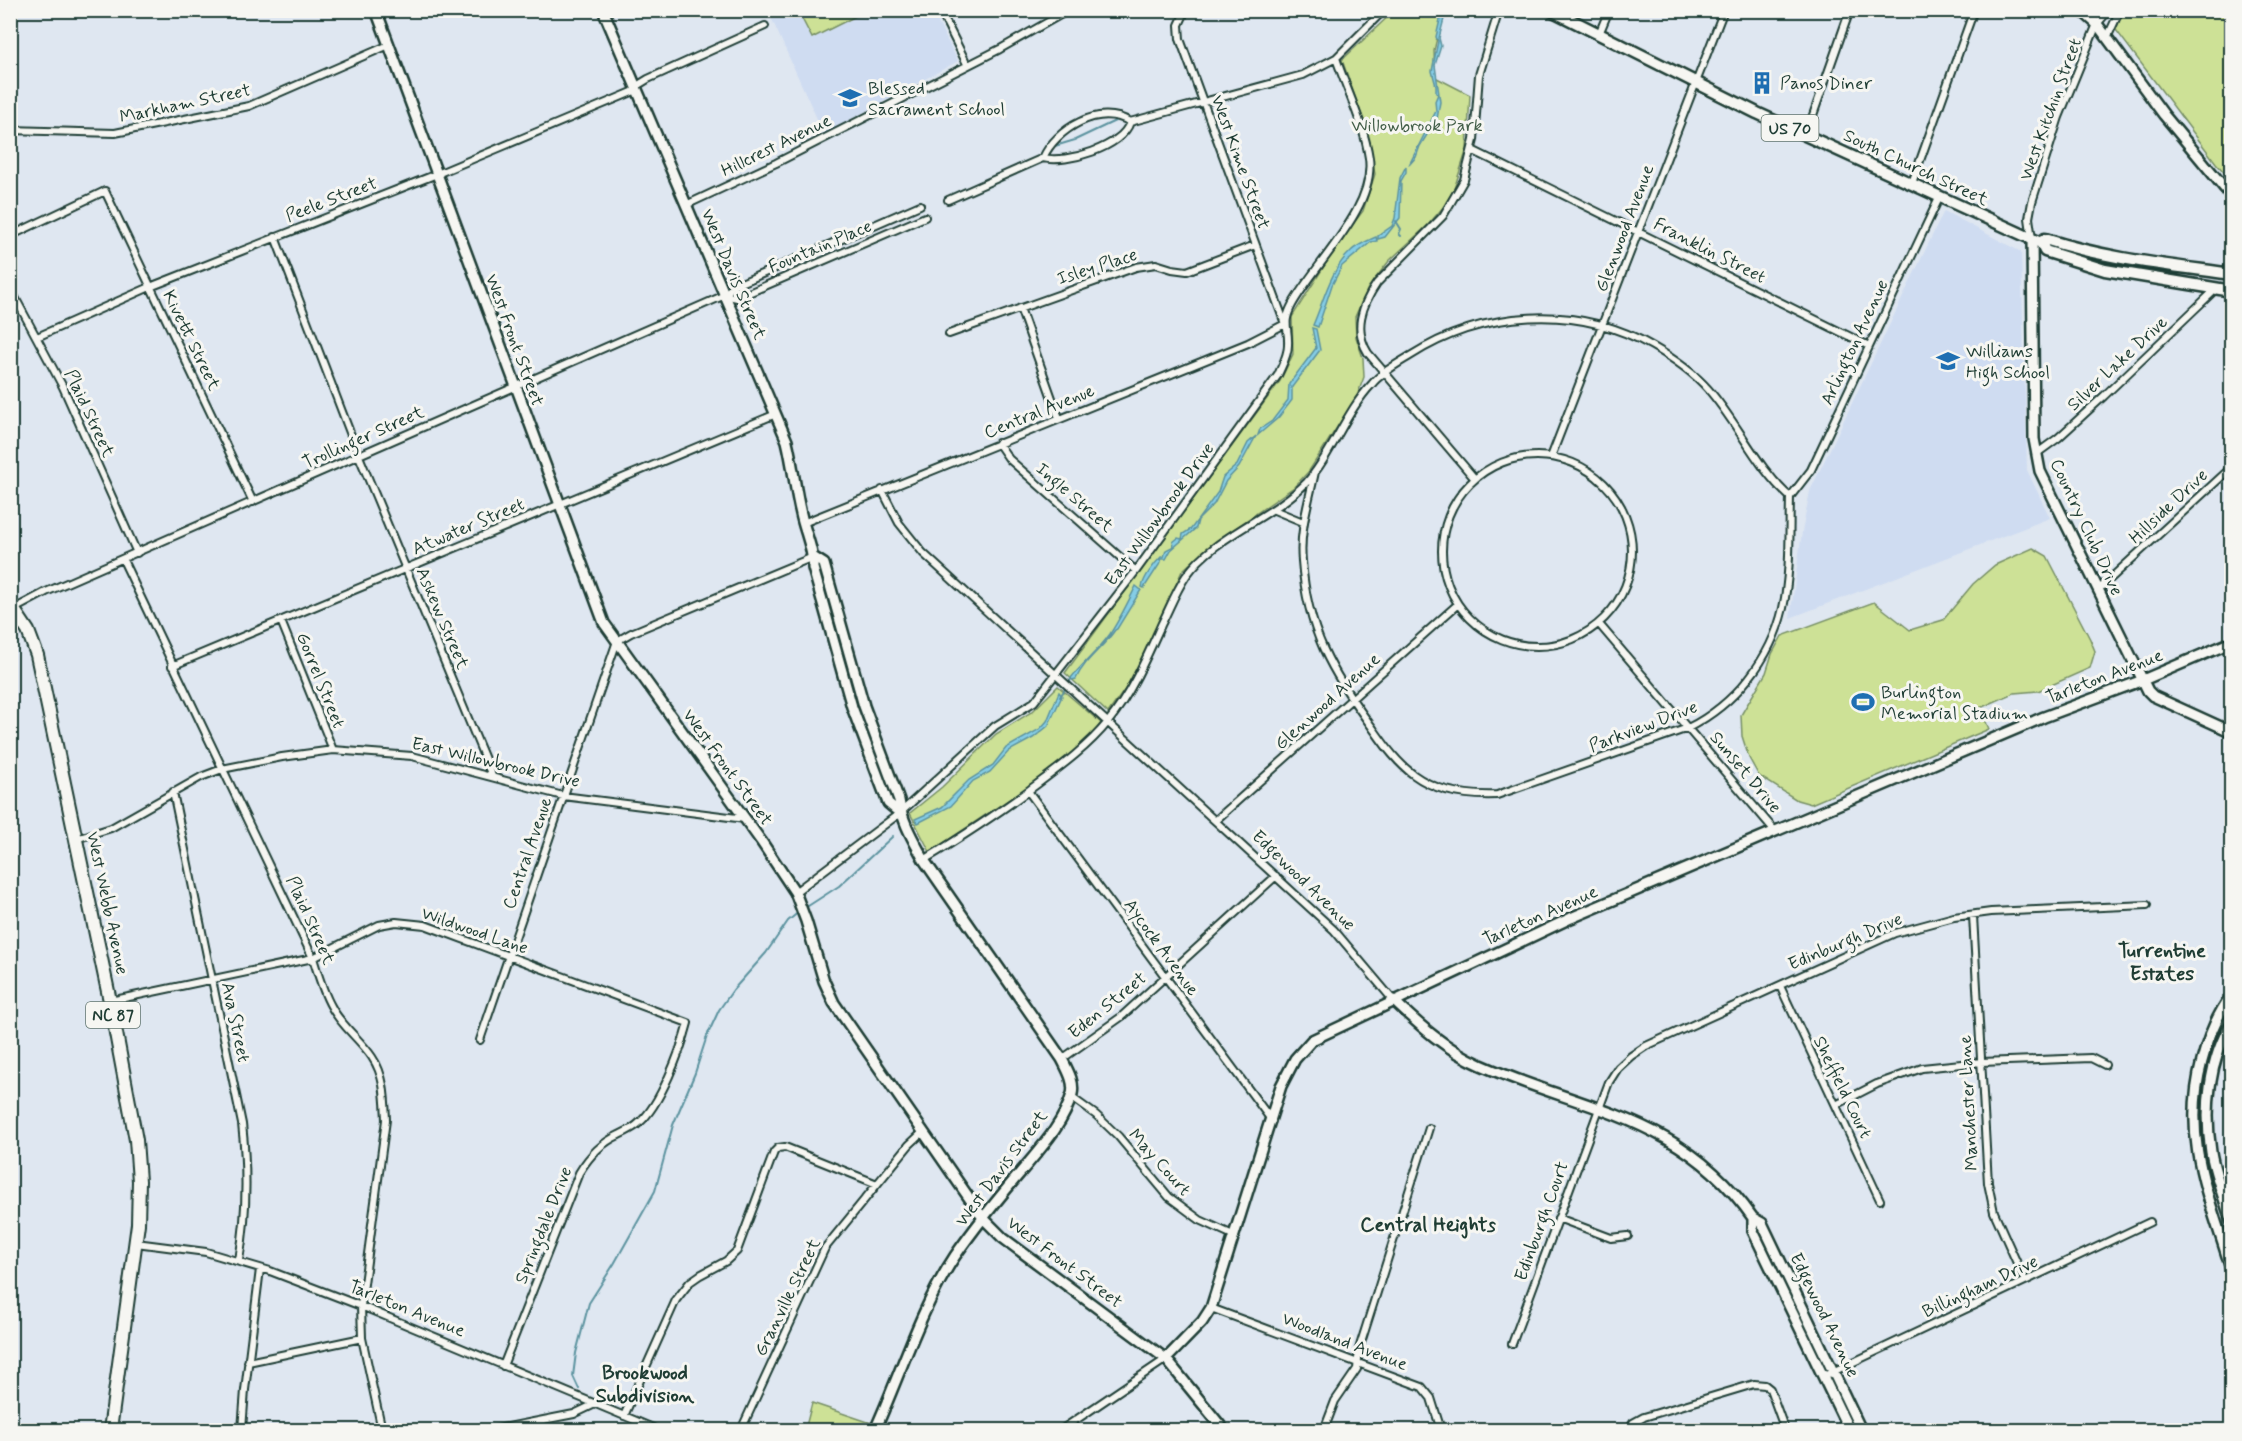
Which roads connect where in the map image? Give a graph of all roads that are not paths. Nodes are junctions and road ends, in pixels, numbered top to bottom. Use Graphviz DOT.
graph roads {
  1 [pos="376,10"];
  2 [pos="603,10"];
  3 [pos="940,10"];
  4 [pos="1068,10"];
  5 [pos="1186,10"];
  6 [pos="1384,10"];
  7 [pos="1499,10"];
  8 [pos="1551,10"];
  9 [pos="1609,10"];
  10 [pos="1724,10"];
  11 [pos="1850,10"];
  12 [pos="1974,10"];
  13 [pos="2081,10"];
  14 [pos="2109,10"];
  15 [pos="2120,10"];
  16 [pos="2097,24"];
  17 [pos="765,26"];
  18 [pos="1599,34"];
  19 [pos="2107,38"];
  20 [pos="389,45"];
  21 [pos="1336,58"];
  22 [pos="968,64"];
  23 [pos="1695,83"];
  24 [pos="636,88"];
  25 [pos="1204,102"];
  26 [pos="1130,122"];
  27 [pos="10,130"];
  28 [pos="1806,135"];
  29 [pos="1472,150"];
  30 [pos="1043,158"];
  31 [pos="436,174"];
  32 [pos="1912,183"];
  33 [pos="1940,196"];
  34 [pos="2232,196"];
  35 [pos="948,200"];
  36 [pos="686,205"];
  37 [pos="920,205"];
  38 [pos="925,217"];
  39 [pos="1638,231"];
  40 [pos="10,236"];
  41 [pos="275,237"];
  42 [pos="2036,241"];
  43 [pos="1255,245"];
  44 [pos="2232,274"];
  45 [pos="150,287"];
  46 [pos="10,288"];
  47 [pos="2217,289"];
  48 [pos="2231,291"];
  49 [pos="725,295"];
  50 [pos="1020,308"];
  51 [pos="1285,324"];
  52 [pos="1602,326"];
  53 [pos="949,334"];
  54 [pos="37,337"];
  55 [pos="1869,346"];
  56 [pos="1384,372"];
  57 [pos="515,386"];
  58 [pos="776,414"];
  59 [pos="1059,418"];
  60 [pos="998,443"];
  61 [pos="2036,455"];
  62 [pos="359,456"];
  63 [pos="1551,457"];
  64 [pos="2232,467"];
  65 [pos="1316,472"];
  66 [pos="1475,479"];
  67 [pos="882,490"];
  68 [pos="1790,497"];
  69 [pos="253,502"];
  70 [pos="558,504"];
  71 [pos="1274,510"];
  72 [pos="1303,522"];
  73 [pos="803,523"];
  74 [pos="137,553"];
  75 [pos="813,557"];
  76 [pos="123,560"];
  77 [pos="406,568"];
  78 [pos="1136,571"];
  79 [pos="2098,590"];
  80 [pos="1458,603"];
  81 [pos="12,606"];
  82 [pos="281,621"];
  83 [pos="1599,624"];
  84 [pos="617,641"];
  85 [pos="2232,642"];
  86 [pos="172,666"];
  87 [pos="1056,675"];
  88 [pos="2143,680"];
  89 [pos="1352,698"];
  90 [pos="1108,722"];
  91 [pos="1688,728"];
  92 [pos="2232,732"];
  93 [pos="333,750"];
  94 [pos="222,769"];
  95 [pos="492,776"];
  96 [pos="1028,791"];
  97 [pos="173,792"];
  98 [pos="563,796"];
  99 [pos="900,813"];
  100 [pos="745,819"];
  101 [pos="1216,820"];
  102 [pos="1775,831"];
  103 [pos="76,839"];
  104 [pos="924,860"];
  105 [pos="1276,876"];
  106 [pos="797,897"];
  107 [pos="2147,905"];
  108 [pos="1973,916"];
  109 [pos="507,956"];
  110 [pos="313,958"];
  111 [pos="1165,976"];
  112 [pos="212,980"];
  113 [pos="1780,986"];
  114 [pos="2232,994"];
  115 [pos="1393,1000"];
  116 [pos="110,1002"];
  117 [pos="2232,1022"];
  118 [pos="688,1023"];
  119 [pos="480,1040"];
  120 [pos="1062,1059"];
  121 [pos="1981,1062"];
  122 [pos="2105,1065"];
  123 [pos="1071,1097"];
  124 [pos="1836,1105"];
  125 [pos="1599,1108"];
  126 [pos="1272,1120"];
  127 [pos="1429,1128"];
  128 [pos="923,1132"];
  129 [pos="877,1184"];
  130 [pos="1881,1200"];
  131 [pos="983,1218"];
  132 [pos="1558,1218"];
  133 [pos="1753,1218"];
  134 [pos="2150,1222"];
  135 [pos="2232,1223"];
  136 [pos="1235,1236"];
  137 [pos="1628,1236"];
  138 [pos="136,1243"];
  139 [pos="239,1260"];
  140 [pos="260,1269"];
  141 [pos="2232,1272"];
  142 [pos="2025,1281"];
  143 [pos="361,1306"];
  144 [pos="1211,1308"];
  145 [pos="362,1338"];
  146 [pos="1512,1344"];
  147 [pos="1166,1359"];
  148 [pos="1357,1361"];
  149 [pos="248,1362"];
  150 [pos="503,1366"];
  151 [pos="1834,1372"];
  152 [pos="1824,1376"];
  153 [pos="595,1404"];
  154 [pos="624,1416"];
  155 [pos="1072,1428"];
  156 [pos="110,1431"];
  157 [pos="242,1431"];
  158 [pos="382,1431"];
  159 [pos="492,1431"];
  160 [pos="658,1431"];
  161 [pos="741,1431"];
  162 [pos="874,1431"];
  163 [pos="1061,1431"];
  164 [pos="1224,1431"];
  165 [pos="1324,1431"];
  166 [pos="1441,1431"];
  167 [pos="1629,1431"];
  168 [pos="1785,1431"];
  169 [pos="1849,1431"];
  170 [pos="1861,1431"];
  1 -- 20 [label="street, West Front Street"];
  2 -- 24 [label="street, West Davis Street"];
  3 -- 22 [label="street"];
  4 -- 22 [label="street, Hillcrest Avenue"];
  5 -- 25 [label="street, West Kime Street"];
  6 -- 21 [label="street"];
  7 -- 29 [label="street"];
  8 -- 18 [label="main road, South Church Street / US 70"];
  9 -- 18 [label="street"];
  10 -- 23 [label="street, Glenwood Avenue"];
  11 -- 28 [label="street"];
  12 -- 32 [label="street"];
  13 -- 16 [label="street"];
  14 -- 16 [label="street, West Kitchin Street"];
  15 -- 19 [label="street"];
  16 -- 19 [label="street"];
  16 -- 42 [label="street, West Kitchin Street"];
  17 -- 24 [label="street, Peele Street"];
  18 -- 23 [label="main road, South Church Street / US 70"];
  19 -- 34 [label="street"];
  20 -- 27 [label="street, Markham Street"];
  20 -- 31 [label="street, West Front Street"];
  21 -- 25 [label="street"];
  21 -- 51 [label="street, East Willowbrook Drive"];
  22 -- 36 [label="street, Hillcrest Avenue"];
  23 -- 28 [label="main road, South Church Street / US 70"];
  23 -- 39 [label="street, Glenwood Avenue"];
  24 -- 31 [label="street, Peele Street"];
  24 -- 36 [label="street, West Davis Street"];
  25 -- 26 [label="street"];
  25 -- 43 [label="street, West Kime Street"];
  26 -- 30 [label="street"];
  26 -- 30 [label="street"];
  28 -- 32 [label="main road, South Church Street / US 70"];
  29 -- 39 [label="street, Franklin Street"];
  29 -- 56 [label="street"];
  30 -- 35 [label="street"];
  31 -- 41 [label="street, Peele Street"];
  31 -- 57 [label="street, West Front Street"];
  32 -- 33 [label="main road, South Church Street / US 70"];
  33 -- 42 [label="main road, South Church Street / US 70"];
  33 -- 55 [label="street, Arlington Avenue"];
  36 -- 49 [label="street, West Davis Street"];
  37 -- 49 [label="street, Fountain Place"];
  38 -- 49 [label="street, Fountain Place"];
  39 -- 52 [label="street, Glenwood Avenue"];
  39 -- 55 [label="street, Franklin Street"];
  40 -- 45 [label="street, Kivett Street"];
  41 -- 45 [label="street, Peele Street"];
  41 -- 62 [label="street, Askew Street"];
  42 -- 44 [label="main road, South Church Street / US 70"];
  42 -- 47 [label="main road, South Church Street / US 70"];
  42 -- 61 [label="street, Country Club Drive"];
  43 -- 50 [label="street, Isley Place"];
  43 -- 51 [label="street, West Kime Street"];
  45 -- 54 [label="street, Peele Street"];
  45 -- 69 [label="street, Kivett Street"];
  46 -- 54 [label="street, Plaid Street"];
  47 -- 48 [label="main road, South Church Street / US 70"];
  47 -- 61 [label="street, Silver Lake Drive"];
  49 -- 57 [label="street, Trollinger Street"];
  49 -- 58 [label="street, West Davis Street"];
  50 -- 53 [label="street, Isley Place"];
  50 -- 59 [label="street"];
  51 -- 59 [label="street, Central Avenue"];
  51 -- 78 [label="street, East Willowbrook Drive"];
  52 -- 56 [label="street"];
  52 -- 63 [label="street, Glenwood Avenue"];
  52 -- 68 [label="street"];
  54 -- 74 [label="street, Plaid Street"];
  55 -- 68 [label="street, Arlington Avenue"];
  56 -- 65 [label="street"];
  56 -- 66 [label="street"];
  57 -- 62 [label="street, Trollinger Street"];
  57 -- 70 [label="street, West Front Street"];
  58 -- 70 [label="street, Atwater Street"];
  58 -- 73 [label="street, West Davis Street"];
  59 -- 60 [label="street, Central Avenue"];
  60 -- 67 [label="street, Central Avenue"];
  60 -- 78 [label="street, Ingle Street"];
  61 -- 79 [label="street, Country Club Drive"];
  62 -- 69 [label="street, Trollinger Street"];
  62 -- 77 [label="street, Askew Street"];
  63 -- 66 [label="street"];
  63 -- 83 [label="street"];
  64 -- 79 [label="street, Hillside Drive"];
  65 -- 71 [label="street"];
  65 -- 72 [label="street, Parkview Drive"];
  66 -- 80 [label="street"];
  67 -- 73 [label="street, Central Avenue"];
  67 -- 87 [label="street, Edgewood Avenue"];
  68 -- 91 [label="street, Parkview Drive"];
  69 -- 74 [label="street, Trollinger Street"];
  70 -- 77 [label="street, Atwater Street"];
  70 -- 84 [label="street, West Front Street"];
  71 -- 72 [label="street"];
  71 -- 90 [label="street"];
  72 -- 89 [label="street, Parkview Drive"];
  73 -- 75 [label="street, West Davis Street"];
  74 -- 76 [label="street, Trollinger Street"];
  75 -- 84 [label="street"];
  75 -- 99 [label="street, West Davis Street"];
  76 -- 81 [label="street, Trollinger Street"];
  76 -- 86 [label="street, Plaid Street"];
  77 -- 82 [label="street, Atwater Street"];
  77 -- 95 [label="street, Askew Street"];
  78 -- 87 [label="street, East Willowbrook Drive"];
  79 -- 88 [label="street, Country Club Drive"];
  80 -- 83 [label="street"];
  80 -- 89 [label="street, Glenwood Avenue"];
  81 -- 103 [label="highway, West Webb Avenue / NC 87"];
  82 -- 86 [label="street, Atwater Street"];
  82 -- 93 [label="street, Gorrel Street"];
  83 -- 91 [label="street, Sunset Drive"];
  84 -- 98 [label="street, Central Avenue"];
  84 -- 100 [label="street, West Front Street"];
  85 -- 88 [label="street, Tarleton Avenue"];
  86 -- 94 [label="street, Plaid Street"];
  87 -- 90 [label="street, Edgewood Avenue"];
  87 -- 99 [label="street, East Willowbrook Drive"];
  88 -- 92 [label="street, Country Club Drive"];
  88 -- 102 [label="street, Tarleton Avenue"];
  89 -- 91 [label="street, Parkview Drive"];
  89 -- 101 [label="street, Glenwood Avenue"];
  90 -- 96 [label="street"];
  90 -- 101 [label="street, Edgewood Avenue"];
  91 -- 102 [label="street, Sunset Drive"];
  93 -- 94 [label="street, East Willowbrook Drive"];
  93 -- 95 [label="street, East Willowbrook Drive"];
  94 -- 97 [label="street, East Willowbrook Drive"];
  94 -- 110 [label="street, Plaid Street"];
  95 -- 98 [label="street, East Willowbrook Drive"];
  96 -- 104 [label="street"];
  96 -- 111 [label="street, Aycock Avenue"];
  97 -- 103 [label="street, East Willowbrook Drive"];
  97 -- 112 [label="street, Ava Street"];
  98 -- 100 [label="street, East Willowbrook Drive"];
  98 -- 109 [label="street, Central Avenue"];
  99 -- 104 [label="street, West Davis Street"];
  99 -- 106 [label="street, East Willowbrook Drive"];
  100 -- 106 [label="street, West Front Street"];
  101 -- 105 [label="street, Edgewood Avenue"];
  102 -- 115 [label="street, Tarleton Avenue"];
  103 -- 116 [label="highway, West Webb Avenue / NC 87"];
  104 -- 120 [label="street, West Davis Street"];
  105 -- 111 [label="street, Eden Street"];
  105 -- 115 [label="street, Edgewood Avenue"];
  106 -- 128 [label="street, West Front Street"];
  107 -- 108 [label="street, Edinburgh Drive"];
  108 -- 113 [label="street, Edinburgh Drive"];
  108 -- 121 [label="street, Manchester Lane"];
  109 -- 110 [label="street, Wildwood Lane"];
  109 -- 118 [label="street, Wildwood Lane"];
  109 -- 119 [label="street, Central Avenue"];
  110 -- 112 [label="street, Wildwood Lane"];
  110 -- 143 [label="street, Plaid Street"];
  111 -- 120 [label="street, Eden Street"];
  111 -- 126 [label="street, Aycock Avenue"];
  112 -- 116 [label="street, Wildwood Lane"];
  112 -- 139 [label="street, Ava Street"];
  113 -- 124 [label="street, Sheffield Court"];
  113 -- 125 [label="street, Edinburgh Drive"];
  114 -- 141 [label="street"];
  115 -- 125 [label="street, Edgewood Avenue"];
  115 -- 126 [label="street, Tarleton Avenue"];
  116 -- 138 [label="highway, West Webb Avenue / NC 87"];
  117 -- 135 [label="street"];
  118 -- 150 [label="street, Springdale Drive"];
  120 -- 123 [label="street, West Davis Street"];
  121 -- 122 [label="street"];
  121 -- 124 [label="street"];
  121 -- 142 [label="street, Manchester Lane"];
  123 -- 131 [label="street, West Davis Street"];
  123 -- 136 [label="street, May Court"];
  124 -- 130 [label="street, Sheffield Court"];
  125 -- 132 [label="street, Edinburgh Court"];
  125 -- 133 [label="street, Edgewood Avenue"];
  126 -- 136 [label="street, Tarleton Avenue"];
  127 -- 148 [label="street"];
  128 -- 129 [label="street, Granville Street"];
  128 -- 131 [label="street, West Front Street"];
  129 -- 154 [label="street"];
  129 -- 161 [label="street, Granville Street"];
  131 -- 147 [label="street, West Front Street"];
  131 -- 162 [label="street, West Davis Street"];
  132 -- 137 [label="street"];
  132 -- 146 [label="street, Edinburgh Court"];
  133 -- 151 [label="street, Edgewood Avenue"];
  133 -- 152 [label="street, Edgewood Avenue"];
  134 -- 142 [label="street, Billingham Drive"];
  136 -- 144 [label="street, Tarleton Avenue"];
  138 -- 139 [label="street, Tarleton Avenue"];
  138 -- 156 [label="highway, West Webb Avenue / NC 87"];
  139 -- 140 [label="street, Tarleton Avenue"];
  140 -- 143 [label="street, Tarleton Avenue"];
  140 -- 149 [label="street"];
  142 -- 151 [label="street, Billingham Drive"];
  143 -- 145 [label="street, Plaid Street"];
  143 -- 150 [label="street, Tarleton Avenue"];
  144 -- 147 [label="street, Tarleton Avenue"];
  144 -- 148 [label="street, Woodland Avenue"];
  145 -- 149 [label="street"];
  145 -- 158 [label="street, Plaid Street"];
  147 -- 155 [label="street, Tarleton Avenue"];
  147 -- 164 [label="street, West Front Street"];
  148 -- 165 [label="street"];
  148 -- 166 [label="street, Woodland Avenue"];
  149 -- 157 [label="street"];
  150 -- 153 [label="street, Tarleton Avenue"];
  151 -- 152 [label="street, Billingham Drive"];
  151 -- 170 [label="street, Edgewood Avenue"];
  152 -- 169 [label="street, Edgewood Avenue"];
  153 -- 154 [label="street, Tarleton Avenue"];
  153 -- 159 [label="street"];
  154 -- 160 [label="street, Tarleton Avenue"];
  155 -- 163 [label="street, Tarleton Avenue"];
  167 -- 168 [label="street"];
}
